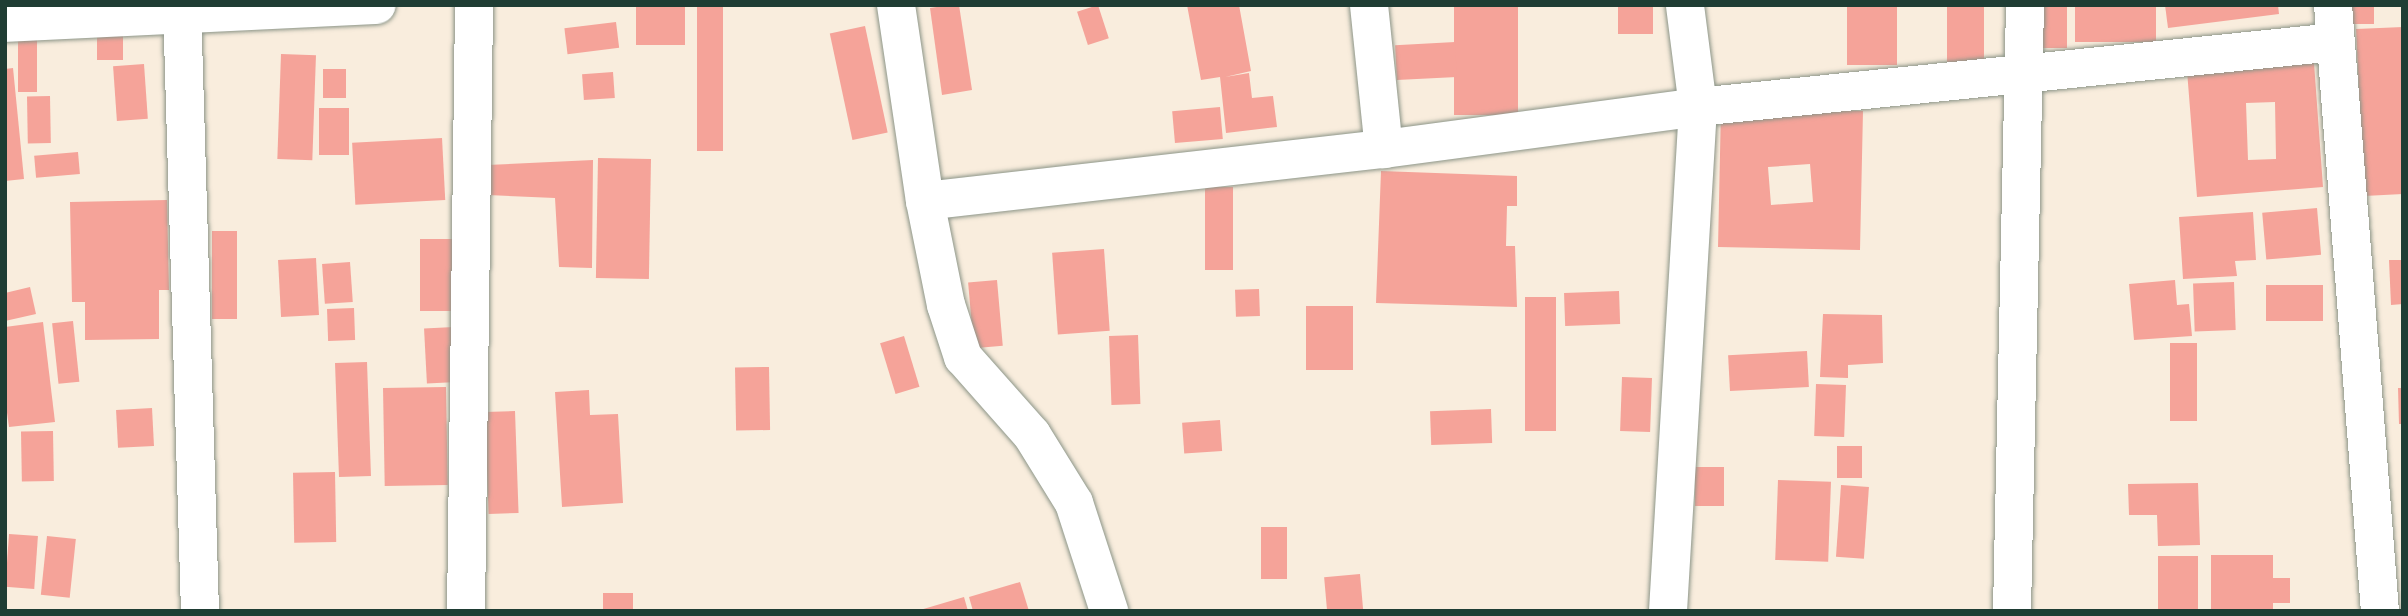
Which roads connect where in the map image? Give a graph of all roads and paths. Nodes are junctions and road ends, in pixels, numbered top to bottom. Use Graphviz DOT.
graph roads {
  1 [pos="377,5"];
  2 [pos="474,5"];
  3 [pos="896,5"];
  4 [pos="1369,5"];
  5 [pos="1685,5"];
  6 [pos="2025,5"];
  7 [pos="182,11"];
  8 [pos="5,23"];
  9 [pos="2334,24"];
  10 [pos="2024,74"];
  11 [pos="1698,107"];
  12 [pos="1384,149"];
  13 [pos="925,201"];
  14 [pos="200,611"];
  15 [pos="466,611"];
  16 [pos="1109,611"];
  17 [pos="1668,611"];
  18 [pos="2012,611"];
  19 [pos="2380,611"];
  1 -- 7 [label="street"];
  2 -- 15 [label="street"];
  3 -- 13 [label="street"];
  4 -- 12 [label="street"];
  5 -- 11 [label="street"];
  6 -- 10 [label="street"];
  7 -- 8 [label="street"];
  7 -- 14 [label="street"];
  9 -- 10 [label="street"];
  9 -- 19 [label="street"];
  10 -- 11 [label="street"];
  10 -- 18 [label="street"];
  11 -- 12 [label="street"];
  11 -- 17 [label="street"];
  12 -- 13 [label="street"];
  13 -- 16 [label="street"];
}
